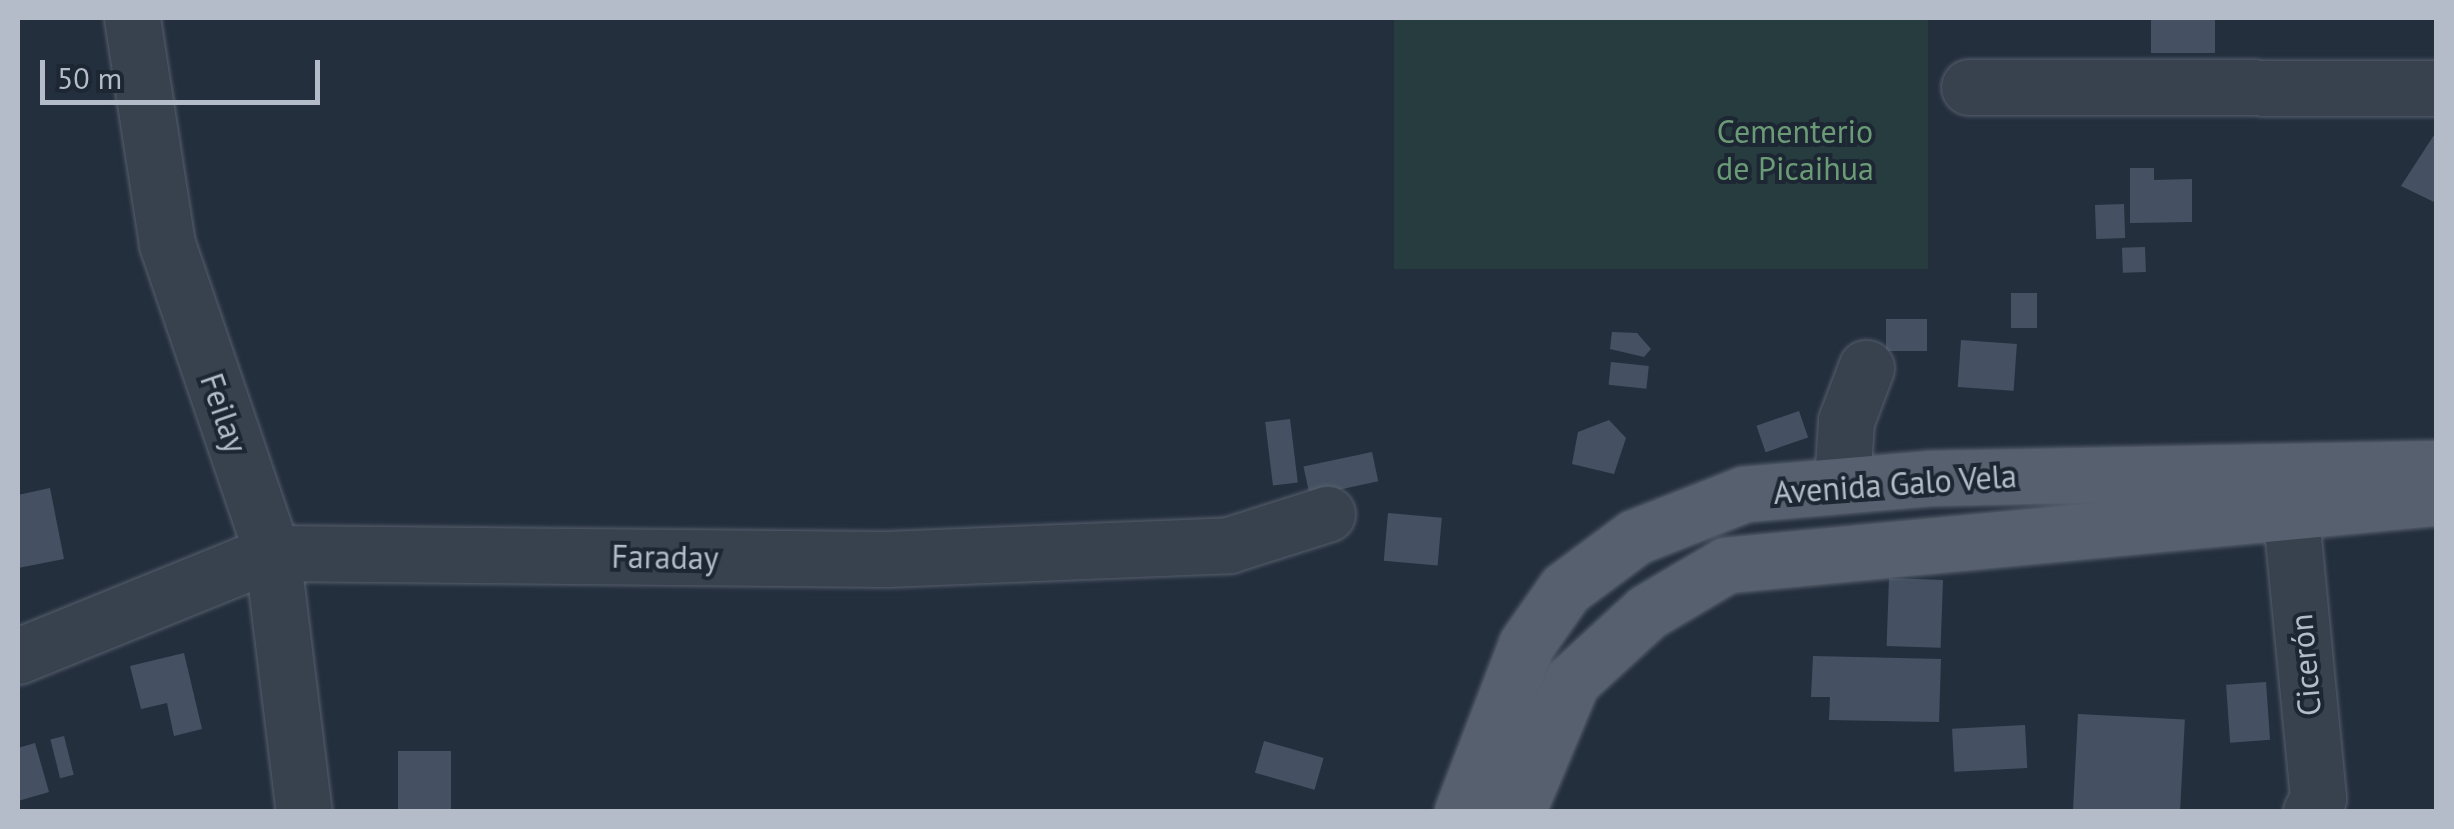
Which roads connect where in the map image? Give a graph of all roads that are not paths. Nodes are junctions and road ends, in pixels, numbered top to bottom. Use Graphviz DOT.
graph roads {
  1 [pos="132,18"];
  2 [pos="1970,87"];
  3 [pos="2436,88"];
  4 [pos="1866,368"];
  5 [pos="2436,468"];
  6 [pos="1842,482"];
  7 [pos="2436,498"];
  8 [pos="1327,514"];
  9 [pos="2291,517"];
  10 [pos="272,553"];
  11 [pos="18,656"];
  12 [pos="304,812"];
  13 [pos="1462,812"];
  14 [pos="1517,812"];
  15 [pos="2311,812"];
  1 -- 10 [label="street, Feilay"];
  2 -- 3 [label="street"];
  4 -- 6 [label="street"];
  5 -- 6 [label="main road, Avenida Galo Vela"];
  6 -- 13 [label="main road, Avenida Galo Vela"];
  7 -- 9 [label="main road, Avenida Galo Vela"];
  8 -- 10 [label="street, Faraday"];
  9 -- 14 [label="main road, Avenida Galo Vela"];
  9 -- 15 [label="street, Cicerón"];
  10 -- 11 [label="street, Faraday"];
  10 -- 12 [label="street, Feilay"];
}
